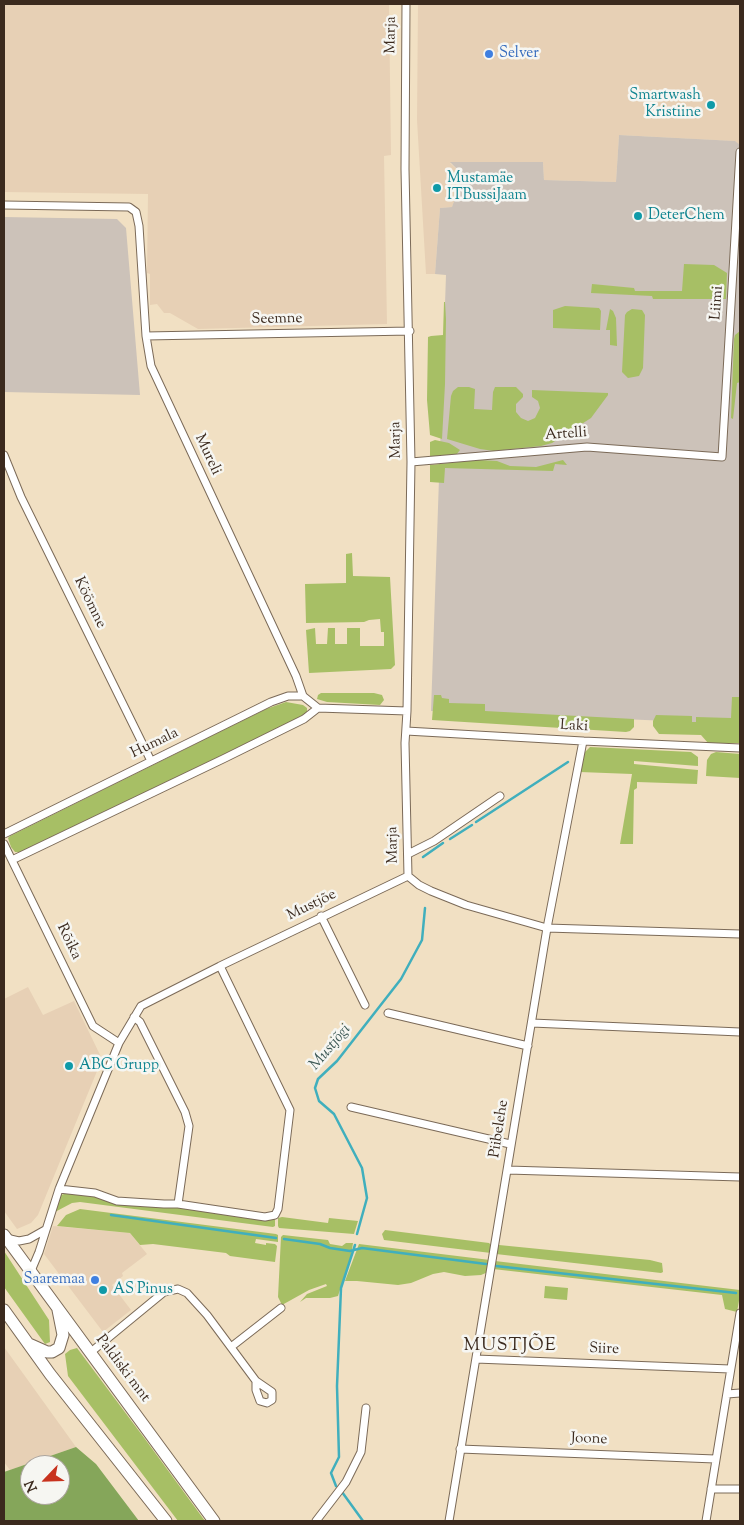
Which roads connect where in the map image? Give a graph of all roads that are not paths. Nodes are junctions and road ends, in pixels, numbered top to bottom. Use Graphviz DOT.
graph roads {
  1 [pos="406,4"];
  2 [pos="740,152"];
  3 [pos="4,205"];
  4 [pos="410,331"];
  5 [pos="146,336"];
  6 [pos="4,455"];
  7 [pos="722,457"];
  8 [pos="411,462"];
  9 [pos="303,696"];
  10 [pos="318,708"];
  11 [pos="407,711"];
  12 [pos="406,731"];
  13 [pos="583,741"];
  14 [pos="740,748"];
  15 [pos="151,761"];
  16 [pos="500,796"];
  17 [pos="4,834"];
  18 [pos="4,844"];
  19 [pos="408,854"];
  20 [pos="12,860"];
  21 [pos="408,876"];
  22 [pos="321,916"];
  23 [pos="547,928"];
  24 [pos="740,934"];
  25 [pos="220,966"];
  26 [pos="365,1005"];
  27 [pos="388,1013"];
  28 [pos="134,1017"];
  29 [pos="532,1023"];
  30 [pos="740,1032"];
  31 [pos="119,1043"];
  32 [pos="528,1046"];
  33 [pos="351,1107"];
  34 [pos="510,1144"];
  35 [pos="508,1170"];
  36 [pos="740,1177"];
  37 [pos="59,1189"];
  38 [pos="178,1204"];
  39 [pos="45,1230"];
  40 [pos="5,1236"];
  41 [pos="31,1271"];
  42 [pos="57,1307"];
  43 [pos="281,1308"];
  44 [pos="4,1310"];
  45 [pos="740,1313"];
  46 [pos="28,1343"];
  47 [pos="232,1347"];
  48 [pos="91,1352"];
  49 [pos="476,1359"];
  50 [pos="730,1369"];
  51 [pos="256,1380"];
  52 [pos="727,1394"];
  53 [pos="740,1394"];
  54 [pos="366,1408"];
  55 [pos="460,1448"];
  56 [pos="715,1459"];
  57 [pos="711,1489"];
  58 [pos="740,1489"];
  59 [pos="166,1521"];
  60 [pos="214,1521"];
  61 [pos="316,1521"];
  62 [pos="449,1521"];
  63 [pos="706,1521"];
  1 -- 4 [label="street, Marja"];
  2 -- 7 [label="street, Liimi"];
  3 -- 5 [label="street, Mureli"];
  4 -- 5 [label="street, Seemne"];
  4 -- 8 [label="street, Marja"];
  5 -- 9 [label="street, Mureli"];
  6 -- 15 [label="street, Köömne"];
  7 -- 8 [label="street, Artelli"];
  8 -- 11 [label="street, Marja"];
  9 -- 10 [label="street"];
  9 -- 15 [label="street, Humala"];
  10 -- 11 [label="street"];
  10 -- 20 [label="street"];
  11 -- 12 [label="street, Marja"];
  12 -- 13 [label="street, Laki"];
  12 -- 19 [label="street, Marja"];
  13 -- 14 [label="street, Laki"];
  13 -- 23 [label="street, Piibelehe"];
  15 -- 17 [label="street, Humala"];
  16 -- 19 [label="street"];
  18 -- 20 [label="street, Rõika"];
  19 -- 21 [label="street, Marja"];
  20 -- 31 [label="street, Rõika"];
  21 -- 22 [label="street, Mustjõe"];
  21 -- 23 [label="street"];
  22 -- 25 [label="street, Mustjõe"];
  22 -- 26 [label="street"];
  23 -- 24 [label="street"];
  23 -- 29 [label="street, Piibelehe"];
  25 -- 28 [label="street, Mustjõe"];
  25 -- 38 [label="street"];
  27 -- 32 [label="street"];
  28 -- 31 [label="street, Mustjõe"];
  28 -- 38 [label="street"];
  29 -- 30 [label="street"];
  29 -- 32 [label="street, Piibelehe"];
  31 -- 37 [label="street, Mustjõe"];
  32 -- 34 [label="street, Piibelehe"];
  33 -- 34 [label="street"];
  34 -- 35 [label="street, Piibelehe"];
  35 -- 36 [label="street"];
  35 -- 49 [label="street, Piibelehe"];
  37 -- 38 [label="street"];
  37 -- 39 [label="street, Mustjõe"];
  39 -- 40 [label="street"];
  39 -- 41 [label="street, Mustjõe"];
  40 -- 41 [label="main road, Paldiski mnt"];
  41 -- 42 [label="main road, Paldiski mnt"];
  42 -- 46 [label="main road"];
  42 -- 48 [label="main road, Paldiski mnt"];
  43 -- 47 [label="street"];
  44 -- 46 [label="main road"];
  45 -- 50 [label="street"];
  46 -- 59 [label="main road"];
  47 -- 48 [label="street"];
  47 -- 51 [label="street"];
  48 -- 60 [label="main road, Paldiski mnt"];
  49 -- 50 [label="street, Siire"];
  49 -- 55 [label="street, Piibelehe"];
  50 -- 52 [label="street"];
  52 -- 53 [label="street"];
  52 -- 56 [label="street"];
  54 -- 61 [label="street"];
  55 -- 56 [label="street, Joone"];
  55 -- 62 [label="street, Piibelehe"];
  56 -- 57 [label="street"];
  57 -- 58 [label="street"];
  57 -- 63 [label="street"];
}
